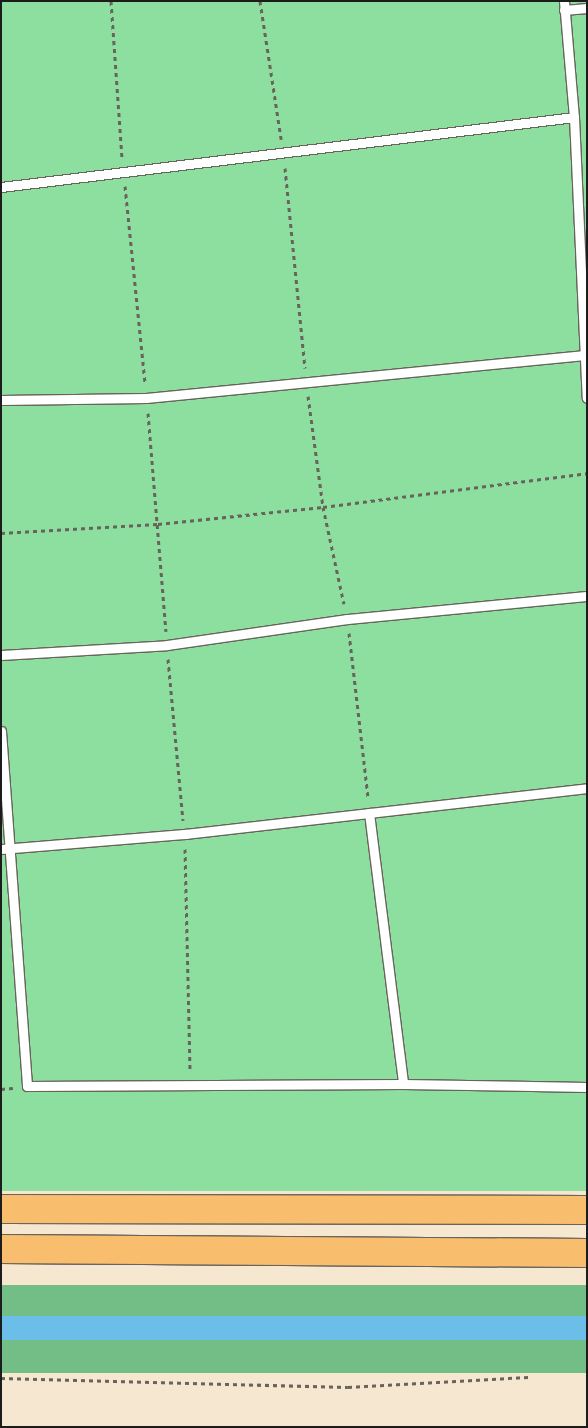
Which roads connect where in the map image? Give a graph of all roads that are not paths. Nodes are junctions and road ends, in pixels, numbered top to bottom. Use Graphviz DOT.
graph roads {
  1 [pos="564,6"];
  2 [pos="587,8"];
  3 [pos="574,117"];
  4 [pos="1,187"];
  5 [pos="585,354"];
  6 [pos="587,398"];
  7 [pos="1,400"];
  8 [pos="587,596"];
  9 [pos="1,655"];
  10 [pos="1,731"];
  11 [pos="587,788"];
  12 [pos="369,813"];
  13 [pos="5,848"];
  14 [pos="403,1084"];
  15 [pos="587,1087"];
  16 [pos="1,1209"];
  17 [pos="587,1210"];
  18 [pos="1,1248"];
  19 [pos="587,1253"];
  1 -- 2 [label="lane"];
  1 -- 3 [label="lane"];
  3 -- 4 [label="lane"];
  3 -- 5 [label="lane"];
  5 -- 6 [label="lane"];
  5 -- 7 [label="lane"];
  8 -- 9 [label="lane"];
  10 -- 13 [label="lane"];
  11 -- 12 [label="lane"];
  12 -- 13 [label="lane"];
  12 -- 14 [label="lane"];
  13 -- 14 [label="lane"];
  14 -- 15 [label="lane"];
  16 -- 17 [label="main road"];
  18 -- 19 [label="main road"];
}
